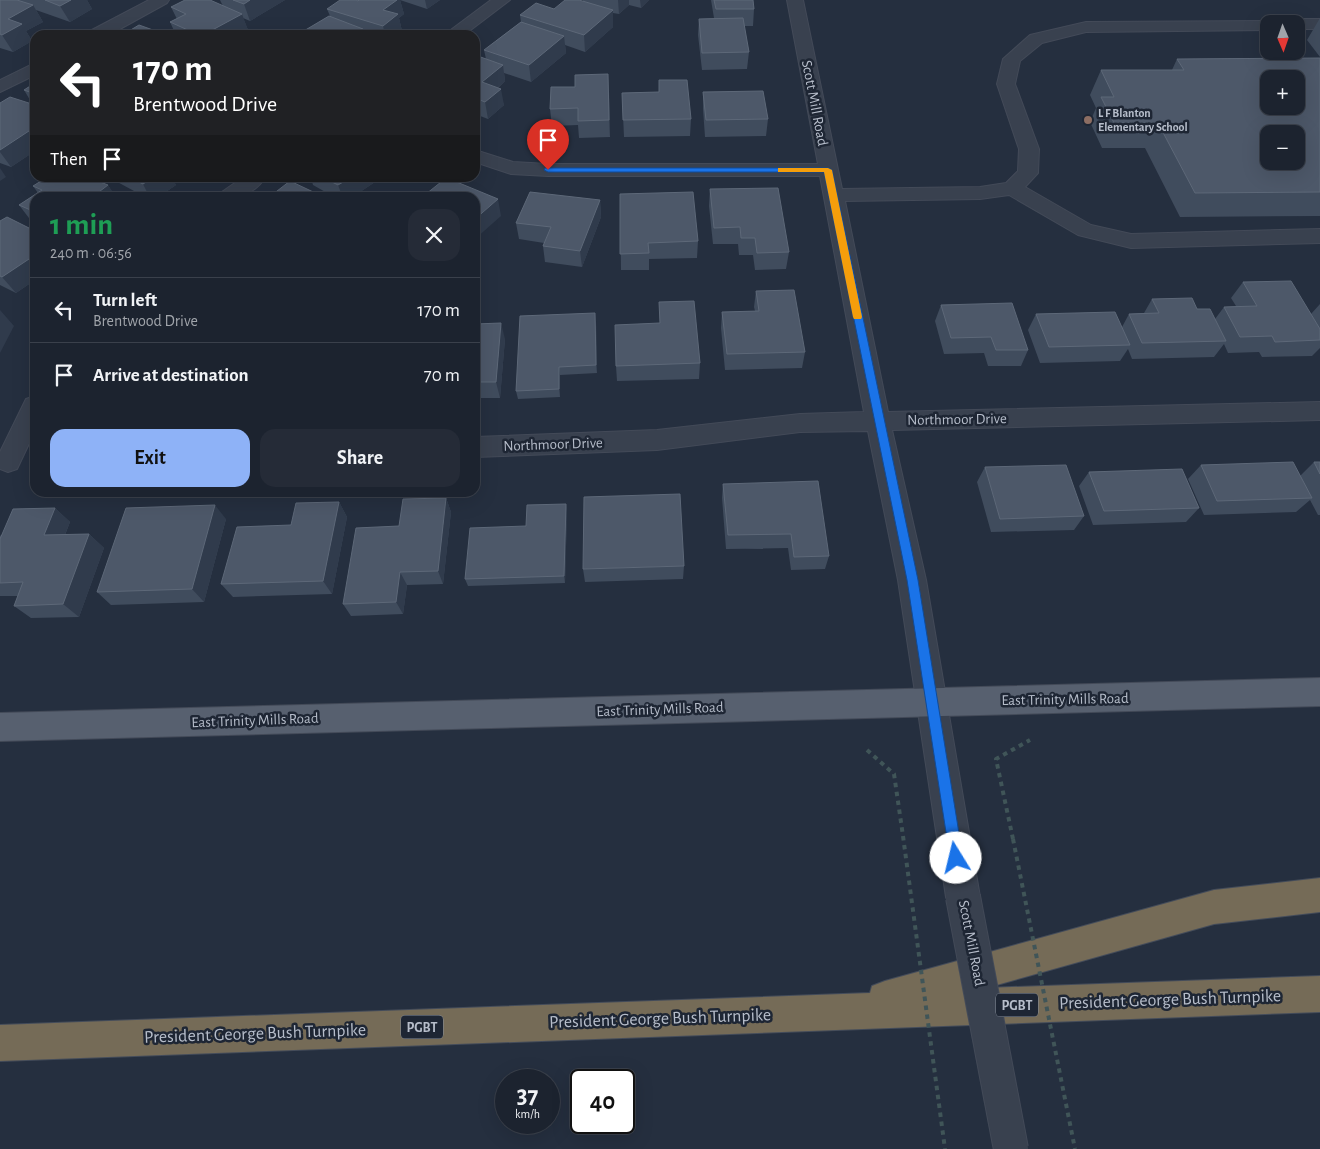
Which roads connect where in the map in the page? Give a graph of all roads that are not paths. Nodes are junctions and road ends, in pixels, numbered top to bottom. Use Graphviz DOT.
graph roads {
  1 [pos="161,0"];
  2 [pos="502,0"];
  3 [pos="795,0"];
  4 [pos="1305,24"];
  5 [pos="1320,24"];
  6 [pos="1260,25"];
  7 [pos="105,30"];
  8 [pos="460,30"];
  9 [pos="30,71"];
  10 [pos="0,87"];
  11 [pos="480,158"];
  12 [pos="828,170"];
  13 [pos="249,182"];
  14 [pos="1012,188"];
  15 [pos="235,192"];
  16 [pos="833,195"];
  17 [pos="1320,236"];
  18 [pos="1320,410"];
  19 [pos="30,414"];
  20 [pos="878,420"];
  21 [pos="480,447"];
  22 [pos="30,461"];
  23 [pos="4,462"];
  24 [pos="1320,692"];
  25 [pos="932,701"];
  26 [pos="0,727"];
  27 [pos="1320,894"];
  28 [pos="1320,994"];
  29 [pos="843,1011"];
  30 [pos="0,1043"];
  31 [pos="1011,1149"];
  1 -- 7 [label="street"];
  2 -- 8 [label="street"];
  3 -- 12 [label="street, Scott Mill Road"];
  4 -- 5 [label="street"];
  6 -- 14 [label="street"];
  9 -- 10 [label="street"];
  11 -- 12 [label="street"];
  12 -- 16 [label="street, Scott Mill Road"];
  13 -- 15 [label="street"];
  14 -- 16 [label="street"];
  14 -- 17 [label="street"];
  16 -- 20 [label="street, Scott Mill Road"];
  18 -- 20 [label="street, Northmoor Drive"];
  19 -- 23 [label="street"];
  20 -- 21 [label="street, Northmoor Drive"];
  20 -- 25 [label="street, Scott Mill Road"];
  22 -- 23 [label="street"];
  24 -- 25 [label="main road, East Trinity Mills Road"];
  25 -- 26 [label="main road, East Trinity Mills Road"];
  25 -- 31 [label="street, Scott Mill Road, bridge"];
  27 -- 29 [label="highway"];
  28 -- 29 [label="highway, President George Bush Turnpike / PGBT"];
  29 -- 30 [label="highway, President George Bush Turnpike / PGBT"];
}
